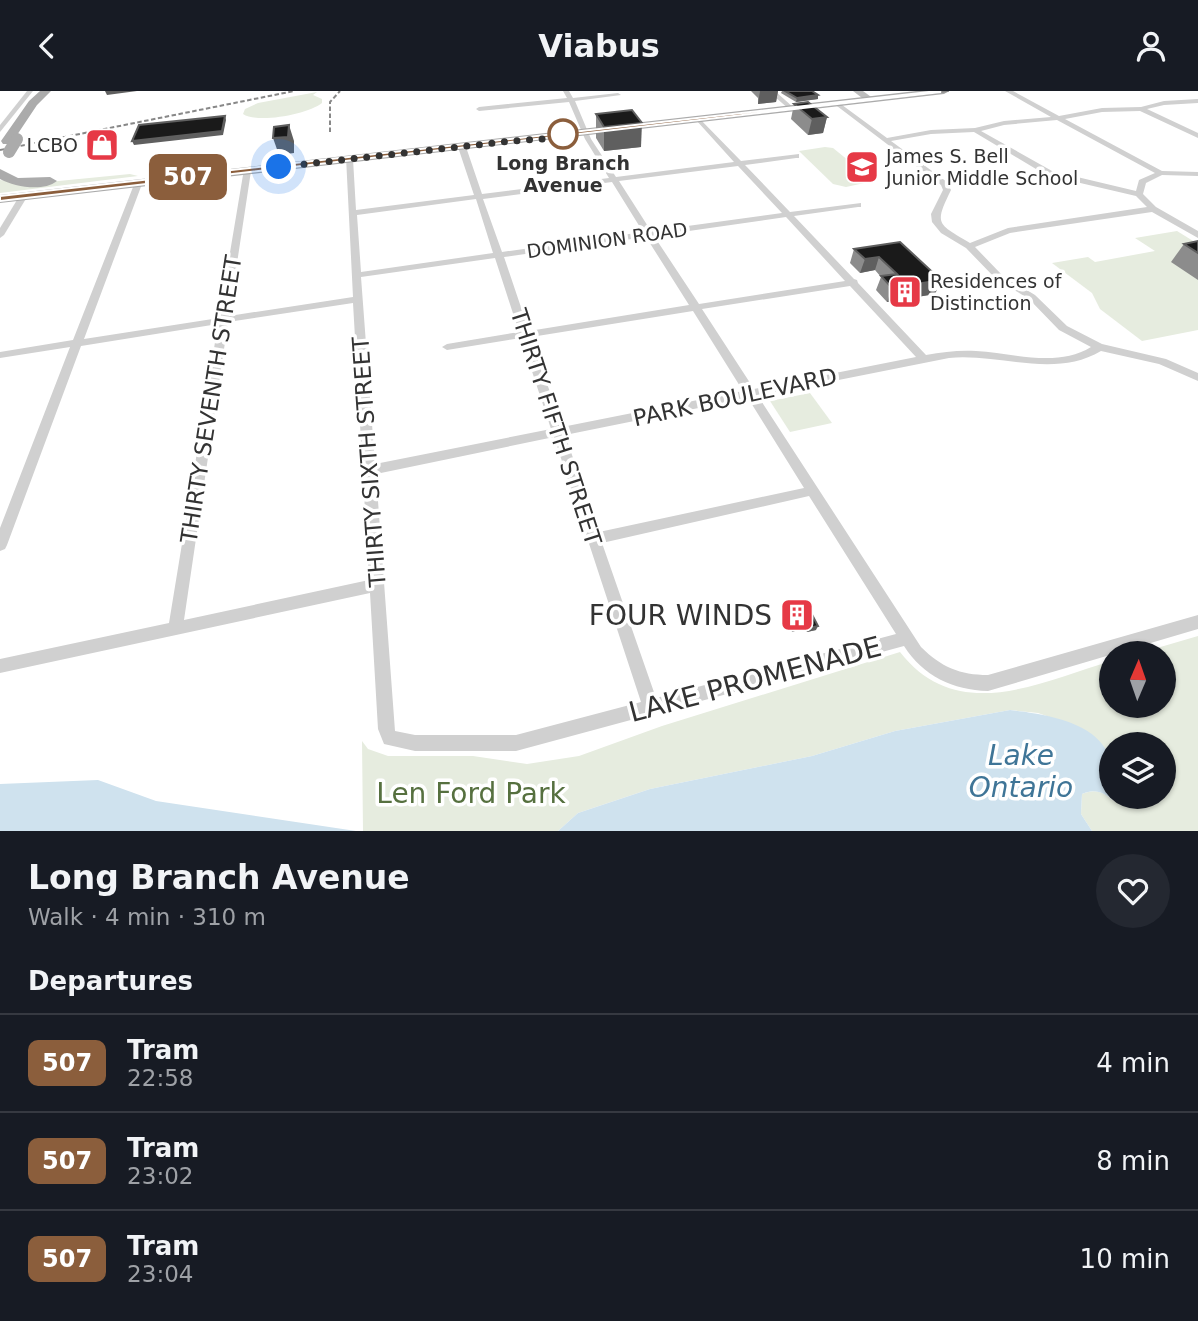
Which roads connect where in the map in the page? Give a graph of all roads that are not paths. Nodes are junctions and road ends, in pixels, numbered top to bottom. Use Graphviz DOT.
graph roads {
  1 [pos="566,91"];
  2 [pos="771,91"];
  3 [pos="857,91"];
  4 [pos="944,91"];
  5 [pos="1008,91"];
  6 [pos="39,93"];
  7 [pos="618,95"];
  8 [pos="572,99"];
  9 [pos="869,99"];
  10 [pos="1198,101"];
  11 [pos="836,103"];
  12 [pos="791,108"];
  13 [pos="479,109"];
  14 [pos="1141,109"];
  15 [pos="15,110"];
  16 [pos="3,111"];
  17 [pos="1060,118"];
  18 [pos="698,119"];
  19 [pos="975,130"];
  20 [pos="584,132"];
  21 [pos="1198,136"];
  22 [pos="885,140"];
  23 [pos="6,143"];
  24 [pos="462,147"];
  25 [pos="796,156"];
  26 [pos="354,159"];
  27 [pos="741,163"];
  28 [pos="0,166"];
  29 [pos="247,171"];
  30 [pos="126,172"];
  31 [pos="0,173"];
  32 [pos="1161,173"];
  33 [pos="1198,174"];
  34 [pos="190,178"];
  35 [pos="615,180"];
  36 [pos="154,182"];
  37 [pos="138,184"];
  38 [pos="1139,194"];
  39 [pos="23,197"];
  40 [pos="479,197"];
  41 [pos="0,199"];
  42 [pos="859,205"];
  43 [pos="1153,208"];
  44 [pos="352,213"];
  45 [pos="787,213"];
  46 [pos="0,235"];
  47 [pos="649,235"];
  48 [pos="1198,236"];
  49 [pos="969,246"];
  50 [pos="499,255"];
  51 [pos="356,275"];
  52 [pos="854,282"];
  53 [pos="358,299"];
  54 [pos="697,308"];
  55 [pos="224,320"];
  56 [pos="525,334"];
  57 [pos="76,343"];
  58 [pos="447,347"];
  59 [pos="1099,347"];
  60 [pos="0,355"];
  61 [pos="924,359"];
  62 [pos="1198,377"];
  63 [pos="750,393"];
  64 [pos="560,433"];
  65 [pos="370,470"];
  66 [pos="812,491"];
  67 [pos="594,539"];
  68 [pos="0,545"];
  69 [pos="377,585"];
  70 [pos="1198,622"];
  71 [pos="176,627"];
  72 [pos="907,638"];
  73 [pos="0,666"];
  74 [pos="651,708"];
  75 [pos="415,743"];
  1 -- 8 [label="street"];
  2 -- 12 [label="street"];
  3 -- 9 [label="street"];
  4 -- 9 [label="main road"];
  5 -- 17 [label="street"];
  6 -- 15 [label="street"];
  6 -- 23 [label="main road"];
  7 -- 8 [label="street"];
  8 -- 13 [label="street"];
  8 -- 20 [label="street"];
  9 -- 11 [label="main road"];
  10 -- 14 [label="street"];
  11 -- 12 [label="main road"];
  11 -- 22 [label="street"];
  12 -- 18 [label="main road"];
  14 -- 17 [label="street"];
  14 -- 21 [label="street"];
  15 -- 16 [label="street"];
  15 -- 23 [label="street"];
  17 -- 19 [label="street"];
  17 -- 32 [label="street"];
  18 -- 20 [label="main road"];
  18 -- 27 [label="street"];
  19 -- 22 [label="street"];
  19 -- 38 [label="street"];
  20 -- 24 [label="main road"];
  20 -- 35 [label="street"];
  22 -- 49 [label="street"];
  23 -- 28 [label="main road"];
  24 -- 26 [label="main road"];
  24 -- 40 [label="street, THIRTY FIFTH STREET"];
  25 -- 27 [label="street"];
  26 -- 29 [label="main road"];
  26 -- 44 [label="street, THIRTY SIXTH STREET"];
  27 -- 35 [label="street"];
  27 -- 45 [label="street"];
  29 -- 34 [label="main road"];
  29 -- 36 [label="main road"];
  29 -- 55 [label="street, THIRTY SEVENTH STREET"];
  30 -- 31 [label="main road"];
  30 -- 34 [label="main road"];
  30 -- 37 [label="main road"];
  32 -- 33 [label="street"];
  32 -- 38 [label="street"];
  34 -- 36 [label="main road"];
  35 -- 40 [label="street"];
  35 -- 47 [label="street"];
  36 -- 37 [label="main road"];
  37 -- 39 [label="main road"];
  37 -- 57 [label="street"];
  38 -- 43 [label="street"];
  39 -- 41 [label="main road"];
  39 -- 46 [label="street"];
  40 -- 44 [label="street"];
  40 -- 50 [label="street, THIRTY FIFTH STREET"];
  42 -- 45 [label="street, DOMINION ROAD"];
  43 -- 48 [label="street"];
  43 -- 49 [label="street"];
  44 -- 51 [label="street, THIRTY SIXTH STREET"];
  45 -- 47 [label="street, DOMINION ROAD"];
  45 -- 52 [label="street"];
  47 -- 50 [label="street, DOMINION ROAD"];
  47 -- 54 [label="street"];
  49 -- 59 [label="street"];
  50 -- 51 [label="street, DOMINION ROAD"];
  50 -- 56 [label="street, THIRTY FIFTH STREET"];
  51 -- 53 [label="street, THIRTY SIXTH STREET"];
  52 -- 54 [label="street"];
  52 -- 61 [label="street"];
  53 -- 55 [label="street"];
  53 -- 65 [label="street, THIRTY SIXTH STREET"];
  54 -- 56 [label="street"];
  54 -- 63 [label="street"];
  55 -- 57 [label="street"];
  55 -- 71 [label="street, THIRTY SEVENTH STREET"];
  56 -- 58 [label="street"];
  56 -- 64 [label="street, THIRTY FIFTH STREET"];
  57 -- 60 [label="street"];
  57 -- 68 [label="street"];
  59 -- 61 [label="street, PARK BOULEVARD"];
  59 -- 62 [label="street"];
  61 -- 63 [label="street, PARK BOULEVARD"];
  63 -- 64 [label="street, PARK BOULEVARD"];
  63 -- 66 [label="street"];
  64 -- 65 [label="street, PARK BOULEVARD"];
  64 -- 67 [label="street, THIRTY FIFTH STREET"];
  65 -- 69 [label="street, THIRTY SIXTH STREET"];
  66 -- 67 [label="street"];
  66 -- 72 [label="street"];
  67 -- 74 [label="street, THIRTY FIFTH STREET"];
  69 -- 71 [label="street"];
  69 -- 75 [label="street, THIRTY SIXTH STREET"];
  70 -- 72 [label="street, LAKE PROMENADE"];
  71 -- 73 [label="street"];
  72 -- 74 [label="street, LAKE PROMENADE"];
  74 -- 75 [label="street, LAKE PROMENADE"];
}
